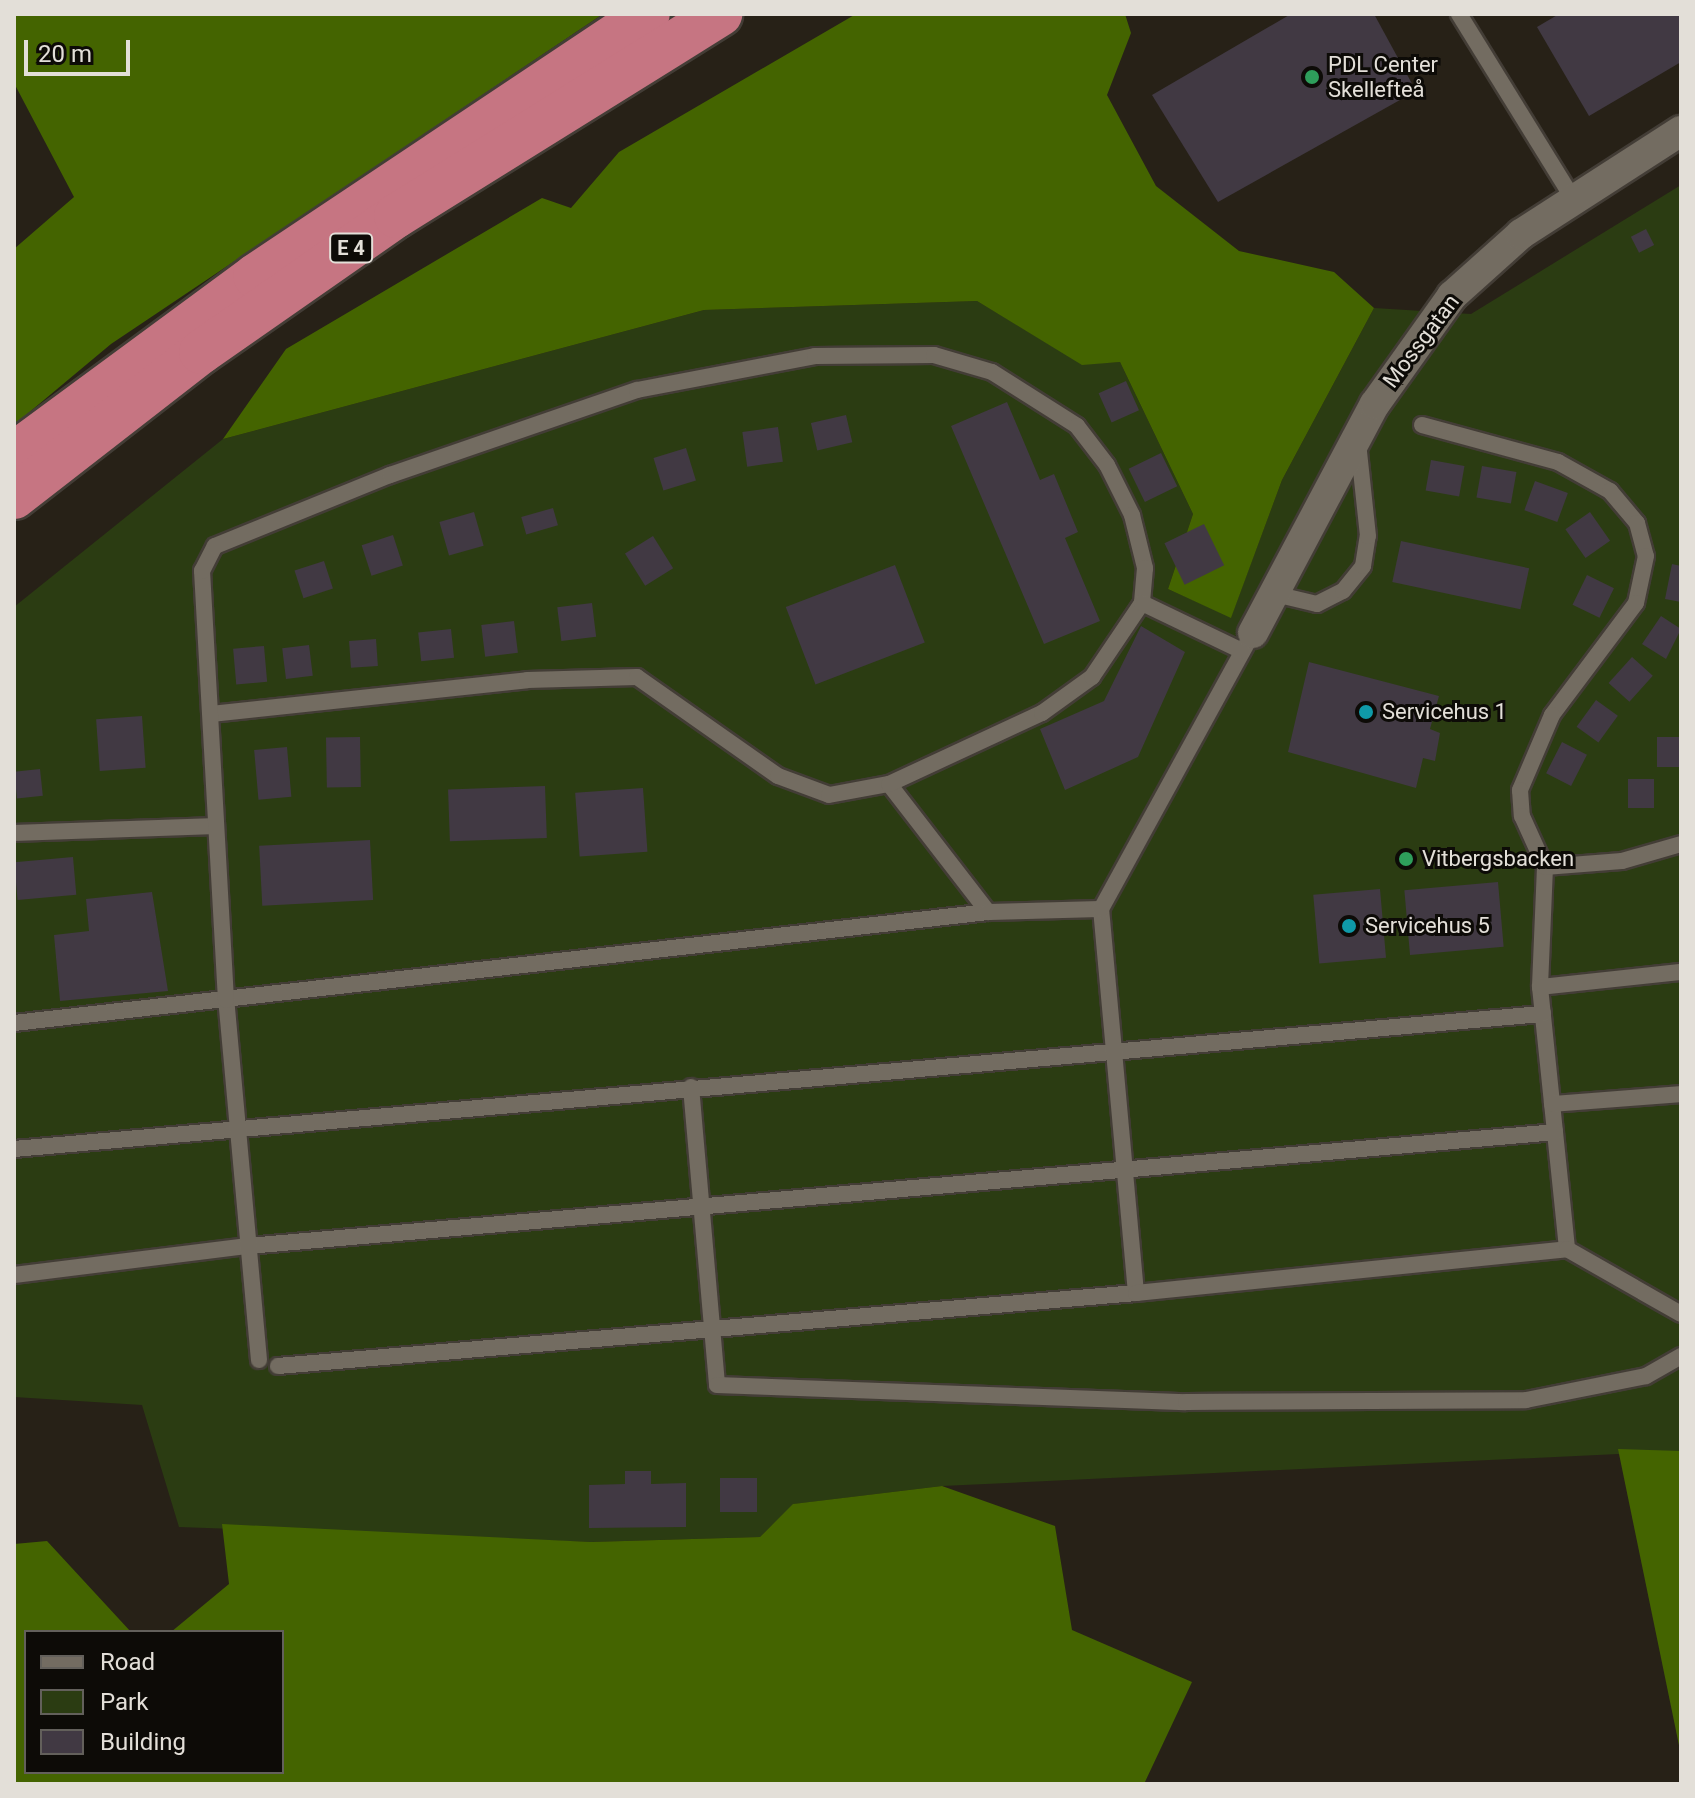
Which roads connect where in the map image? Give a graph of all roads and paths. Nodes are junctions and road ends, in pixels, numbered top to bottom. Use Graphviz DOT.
graph roads {
  1 [pos="648,14"];
  2 [pos="720,14"];
  3 [pos="1459,14"];
  4 [pos="1681,131"];
  5 [pos="1574,200"];
  6 [pos="1422,425"];
  7 [pos="1357,436"];
  8 [pos="14,454"];
  9 [pos="14,497"];
  10 [pos="1275,594"];
  11 [pos="1142,603"];
  12 [pos="1247,642"];
  13 [pos="211,714"];
  14 [pos="889,784"];
  15 [pos="216,826"];
  16 [pos="14,833"];
  17 [pos="1681,844"];
  18 [pos="1545,867"];
  19 [pos="1101,909"];
  20 [pos="988,912"];
  21 [pos="1681,972"];
  22 [pos="1540,987"];
  23 [pos="226,1000"];
  24 [pos="1543,1014"];
  25 [pos="14,1023"];
  26 [pos="1113,1049"];
  27 [pos="691,1087"];
  28 [pos="1681,1094"];
  29 [pos="1552,1104"];
  30 [pos="237,1130"];
  31 [pos="1555,1132"];
  32 [pos="14,1149"];
  33 [pos="1130,1170"];
  34 [pos="702,1207"];
  35 [pos="248,1246"];
  36 [pos="1567,1249"];
  37 [pos="14,1275"];
  38 [pos="1136,1293"];
  39 [pos="1681,1314"];
  40 [pos="712,1325"];
  41 [pos="1681,1356"];
  42 [pos="259,1360"];
  43 [pos="278,1366"];
  1 -- 8 [label="highway, E 4"];
  2 -- 9 [label="highway, E 4"];
  3 -- 5 [label="lane"];
  4 -- 5 [label="street, Mossgatan"];
  5 -- 7 [label="street, Mossgatan"];
  6 -- 18 [label="lane"];
  7 -- 10 [label="street, Mossgatan"];
  7 -- 10 [label="lane"];
  10 -- 12 [label="street, Mossgatan"];
  11 -- 12 [label="lane"];
  11 -- 13 [label="lane"];
  11 -- 14 [label="lane"];
  12 -- 19 [label="lane"];
  13 -- 14 [label="lane"];
  13 -- 15 [label="lane"];
  14 -- 20 [label="lane"];
  15 -- 16 [label="lane"];
  15 -- 23 [label="lane"];
  17 -- 18 [label="lane"];
  18 -- 22 [label="lane"];
  19 -- 20 [label="lane"];
  19 -- 26 [label="lane"];
  20 -- 23 [label="lane"];
  21 -- 22 [label="lane"];
  22 -- 24 [label="lane"];
  23 -- 25 [label="lane"];
  23 -- 30 [label="lane"];
  24 -- 26 [label="lane"];
  24 -- 29 [label="lane"];
  26 -- 27 [label="lane"];
  26 -- 33 [label="lane"];
  27 -- 30 [label="lane"];
  27 -- 34 [label="lane"];
  28 -- 29 [label="lane"];
  29 -- 31 [label="lane"];
  30 -- 32 [label="lane"];
  30 -- 35 [label="lane"];
  31 -- 33 [label="lane"];
  31 -- 36 [label="lane"];
  33 -- 34 [label="lane"];
  33 -- 38 [label="lane"];
  34 -- 35 [label="lane"];
  34 -- 40 [label="lane"];
  35 -- 37 [label="lane"];
  35 -- 42 [label="lane"];
  36 -- 38 [label="lane"];
  36 -- 39 [label="lane"];
  38 -- 40 [label="lane"];
  40 -- 41 [label="lane"];
  40 -- 43 [label="lane"];
}
